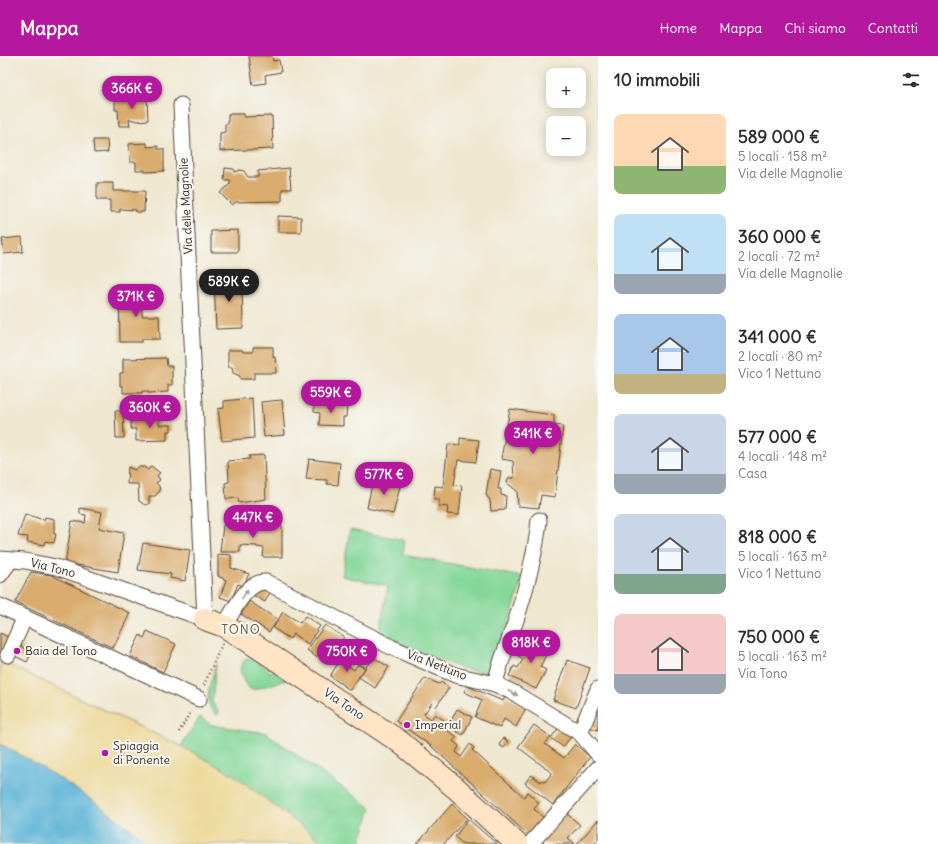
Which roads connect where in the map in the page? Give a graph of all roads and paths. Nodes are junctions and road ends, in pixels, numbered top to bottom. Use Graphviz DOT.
graph roads {
  1 [pos="181,105"];
  2 [pos="538,520"];
  3 [pos="5,560"];
  4 [pos="0,575"];
  5 [pos="0,606"];
  6 [pos="25,618"];
  7 [pos="219,625"];
  8 [pos="8,655"];
  9 [pos="495,684"];
  10 [pos="598,689"];
  11 [pos="199,699"];
  12 [pos="179,732"];
  13 [pos="580,733"];
  14 [pos="598,754"];
  15 [pos="598,768"];
  16 [pos="518,844"];
  17 [pos="530,844"];
  1 -- 7 [label="street, Via delle Magnolie"];
  2 -- 9 [label="street"];
  3 -- 4 [label="street"];
  3 -- 7 [label="street, Via Tono"];
  5 -- 6 [label="street"];
  6 -- 8 [label="street"];
  6 -- 11 [label="street"];
  7 -- 9 [label="street, Via Nettuno, one-way"];
  7 -- 11 [label="path"];
  7 -- 16 [label="street, Via Tono"];
  9 -- 13 [label="street, Via Nettuno, one-way"];
  10 -- 13 [label="street"];
  11 -- 12 [label="path"];
  13 -- 14 [label="street, Via Nettuno"];
  15 -- 17 [label="street"];
}
